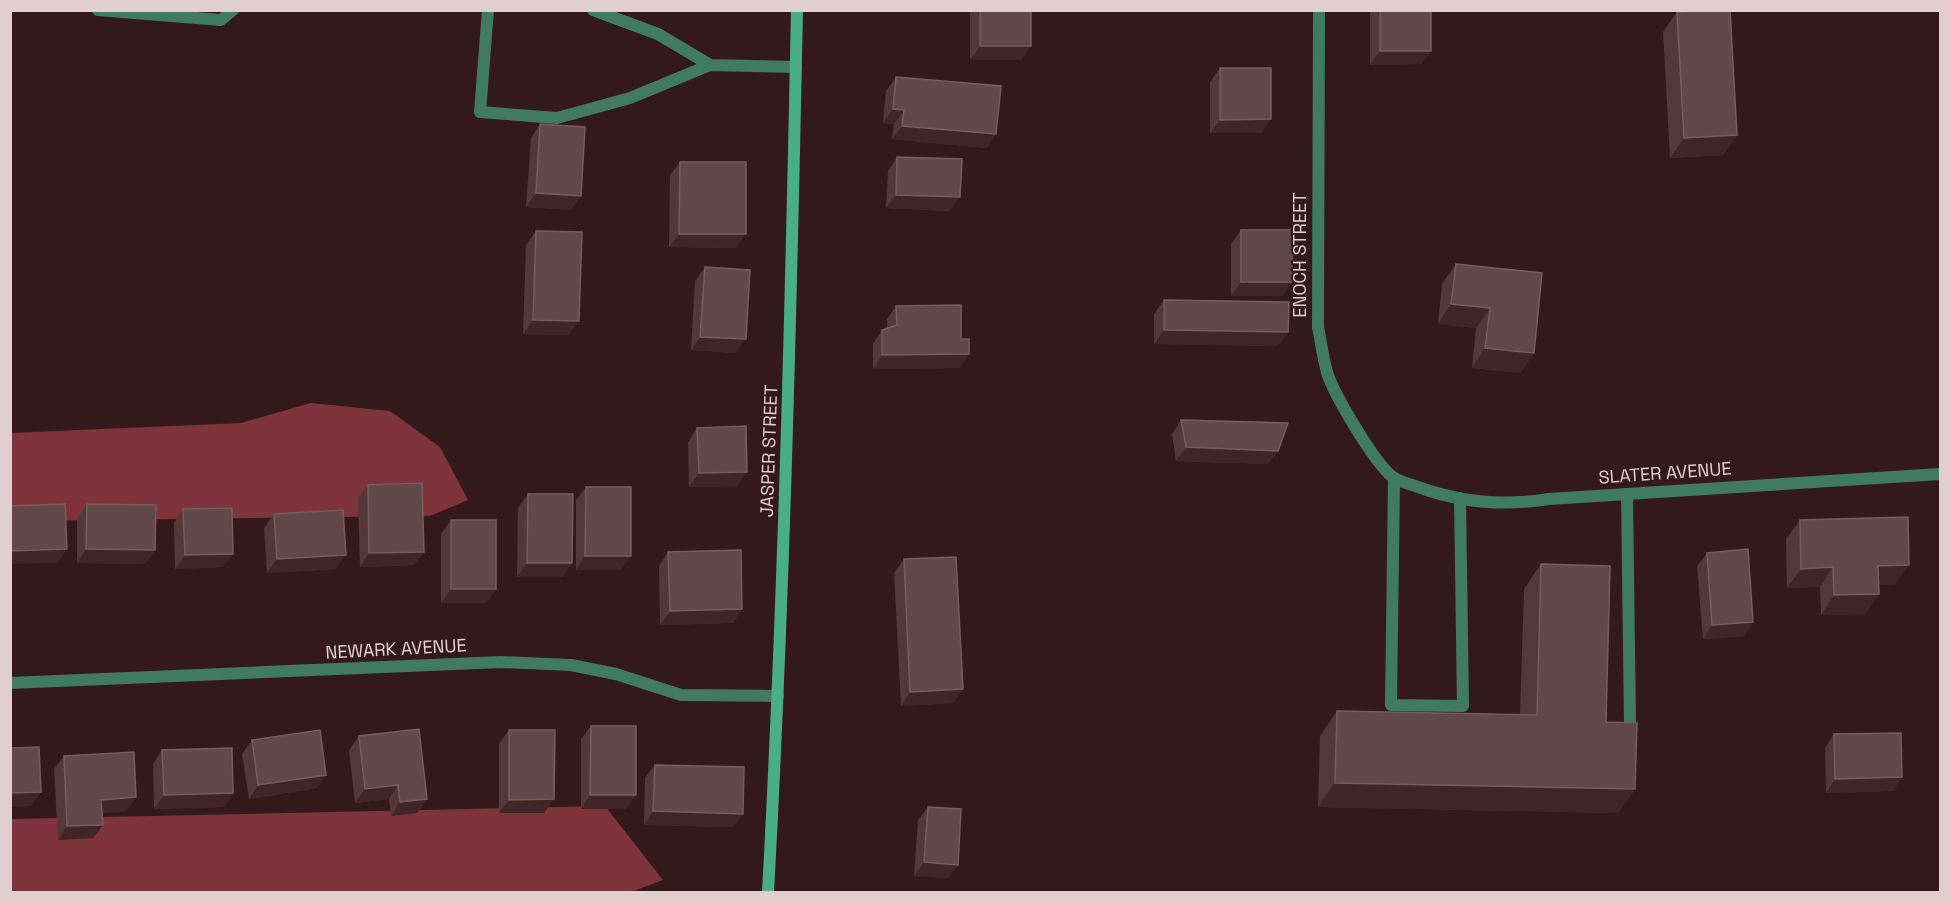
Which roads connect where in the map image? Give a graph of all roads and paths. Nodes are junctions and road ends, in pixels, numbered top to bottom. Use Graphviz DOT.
graph roads {
  1 [pos="98,10"];
  2 [pos="233,10"];
  3 [pos="488,10"];
  4 [pos="593,10"];
  5 [pos="797,10"];
  6 [pos="1319,10"];
  7 [pos="710,65"];
  8 [pos="796,67"];
  9 [pos="1941,474"];
  10 [pos="1394,478"];
  11 [pos="1627,494"];
  12 [pos="1460,498"];
  13 [pos="10,683"];
  14 [pos="778,696"];
  15 [pos="1630,724"];
  16 [pos="768,892"];
  1 -- 2 [label="street"];
  3 -- 7 [label="street"];
  4 -- 7 [label="street"];
  5 -- 8 [label="street, JASPER STREET"];
  6 -- 10 [label="street, ENOCH STREET"];
  7 -- 8 [label="street"];
  8 -- 14 [label="street, JASPER STREET"];
  9 -- 11 [label="street, SLATER AVENUE"];
  10 -- 12 [label="street, SLATER AVENUE"];
  10 -- 12 [label="street"];
  11 -- 12 [label="street, SLATER AVENUE"];
  11 -- 15 [label="street"];
  13 -- 14 [label="street, NEWARK AVENUE"];
  14 -- 16 [label="street, JASPER STREET"];
}
